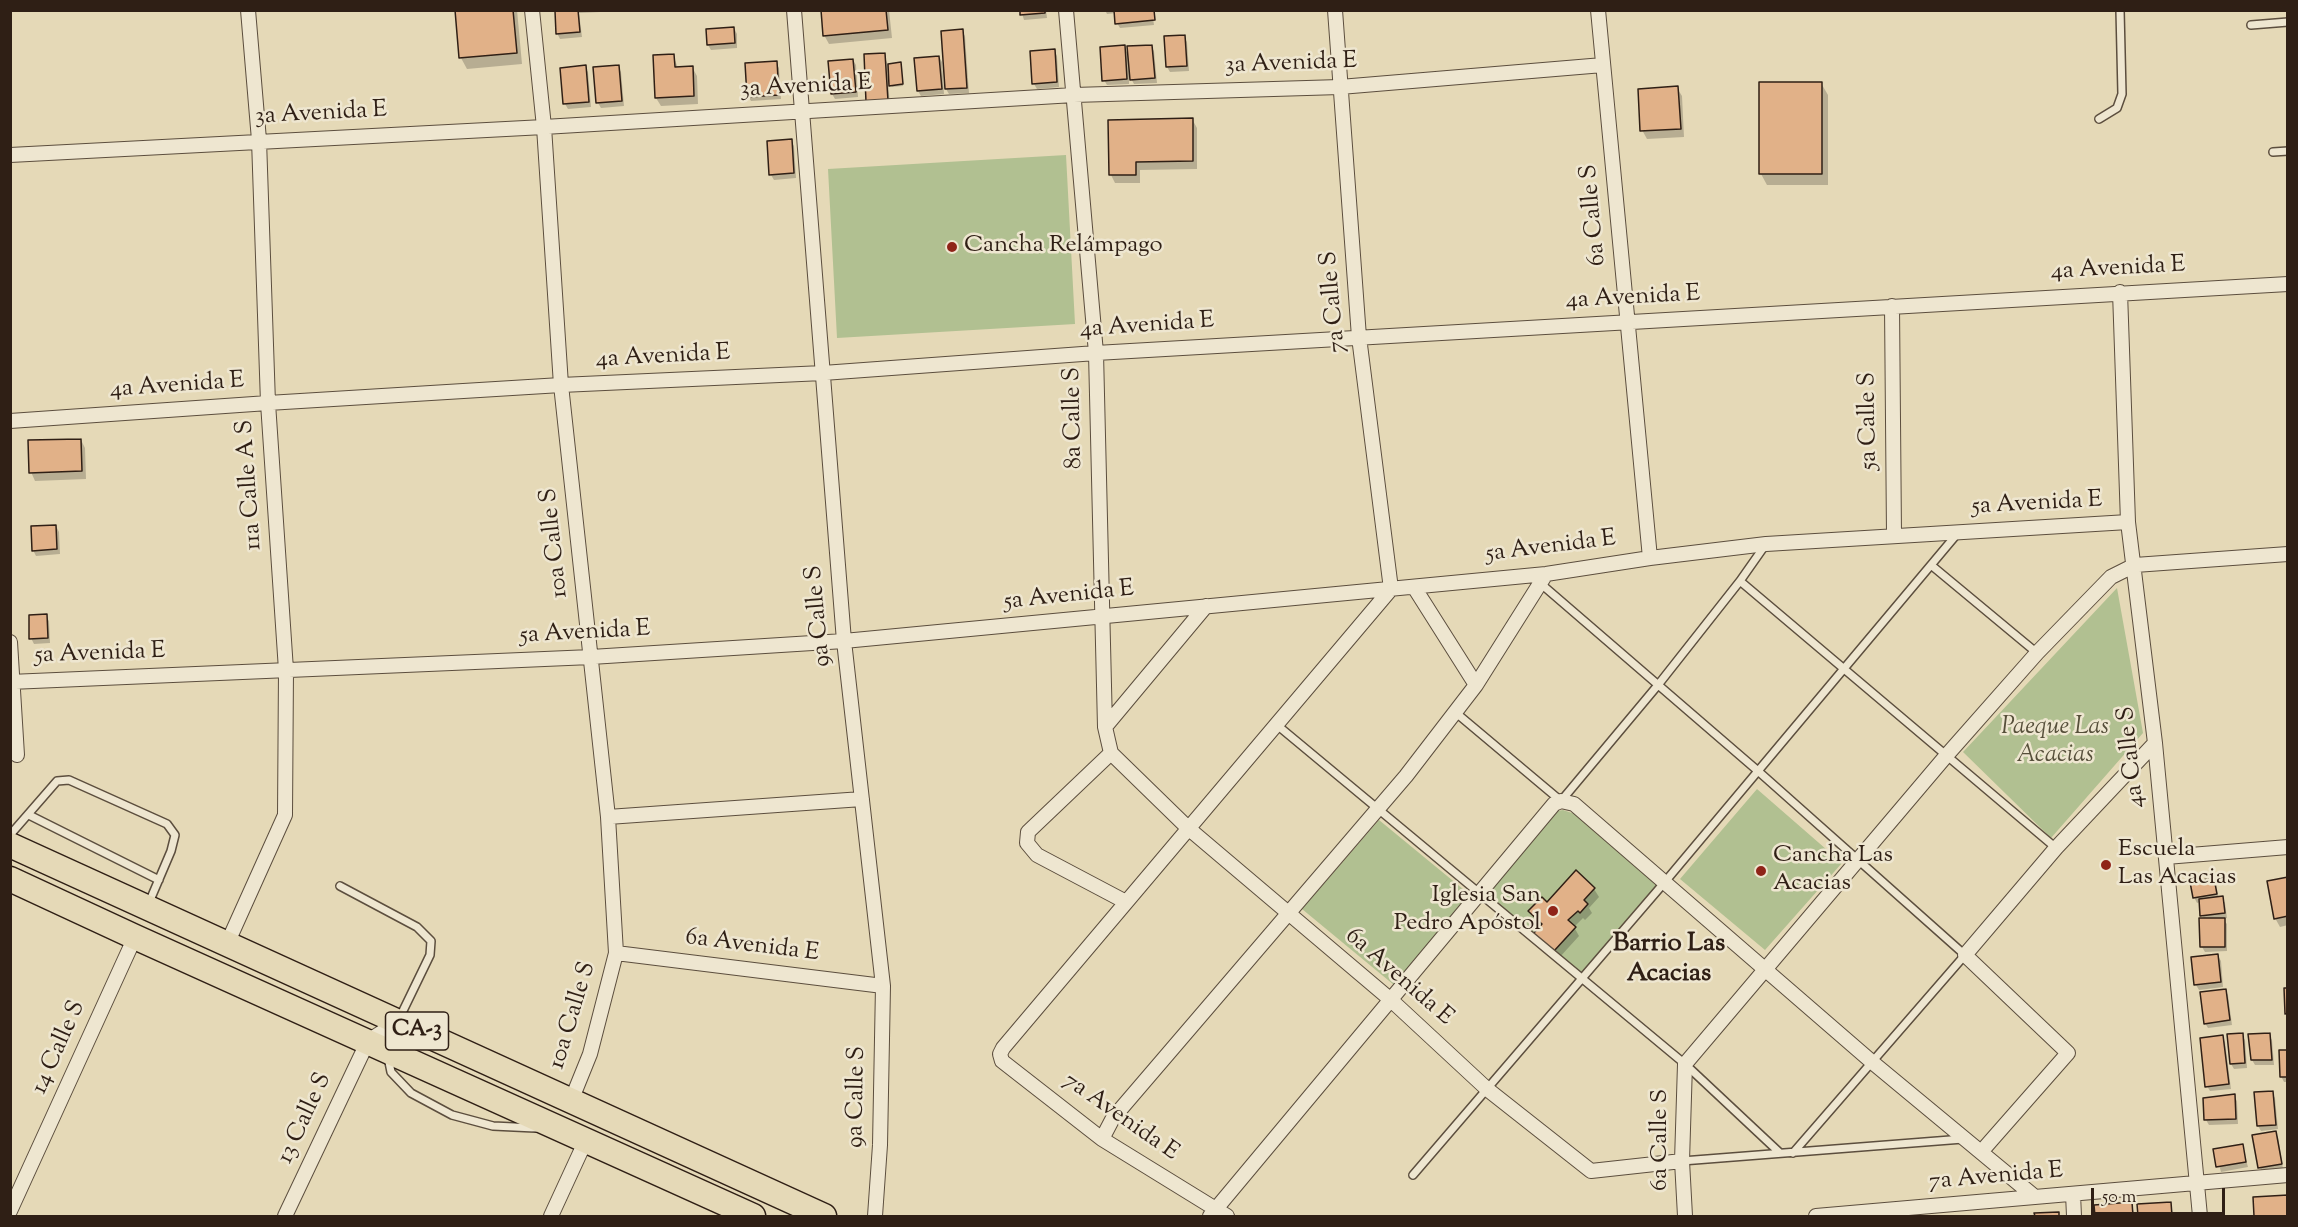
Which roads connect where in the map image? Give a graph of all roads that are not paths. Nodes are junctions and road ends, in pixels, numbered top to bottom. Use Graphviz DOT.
graph roads {
  1 [pos="248,10"];
  2 [pos="532,10"];
  3 [pos="794,10"];
  4 [pos="1066,10"];
  5 [pos="1335,10"];
  6 [pos="1598,10"];
  7 [pos="2120,10"];
  8 [pos="2288,22"];
  9 [pos="2251,25"];
  10 [pos="1603,65"];
  11 [pos="1341,87"];
  12 [pos="1074,95"];
  13 [pos="802,111"];
  14 [pos="2099,119"];
  15 [pos="544,127"];
  16 [pos="259,140"];
  17 [pos="2288,151"];
  18 [pos="2273,152"];
  19 [pos="10,155"];
  20 [pos="2288,284"];
  21 [pos="2120,292"];
  22 [pos="1892,306"];
  23 [pos="1627,321"];
  24 [pos="1359,337"];
  25 [pos="1096,353"];
  26 [pos="823,373"];
  27 [pos="561,386"];
  28 [pos="268,403"];
  29 [pos="10,422"];
  30 [pos="2128,522"];
  31 [pos="1958,532"];
  32 [pos="1894,535"];
  33 [pos="1766,544"];
  34 [pos="2288,554"];
  35 [pos="1650,558"];
  36 [pos="1931,565"];
  37 [pos="2135,565"];
  38 [pos="1543,579"];
  39 [pos="1740,581"];
  40 [pos="1414,587"];
  41 [pos="1391,589"];
  42 [pos="1206,606"];
  43 [pos="1101,616"];
  44 [pos="844,641"];
  45 [pos="10,642"];
  46 [pos="2037,653"];
  47 [pos="591,657"];
  48 [pos="1844,668"];
  49 [pos="286,670"];
  50 [pos="11,682"];
  51 [pos="1476,685"];
  52 [pos="1658,685"];
  53 [pos="1455,712"];
  54 [pos="1277,725"];
  55 [pos="1105,726"];
  56 [pos="2155,743"];
  57 [pos="1111,753"];
  58 [pos="17,754"];
  59 [pos="1946,756"];
  60 [pos="1758,771"];
  61 [pos="862,799"];
  62 [pos="1561,801"];
  63 [pos="1378,809"];
  64 [pos="29,815"];
  65 [pos="608,817"];
  66 [pos="1188,828"];
  67 [pos="10,836"];
  68 [pos="10,845"];
  69 [pos="2288,847"];
  70 [pos="2055,848"];
  71 [pos="2166,856"];
  72 [pos="1858,860"];
  73 [pos="10,879"];
  74 [pos="159,880"];
  75 [pos="1664,883"];
  76 [pos="340,886"];
  77 [pos="1479,893"];
  78 [pos="1126,902"];
  79 [pos="147,907"];
  80 [pos="1289,914"];
  81 [pos="135,937"];
  82 [pos="227,944"];
  83 [pos="616,952"];
  84 [pos="1965,955"];
  85 [pos="1765,970"];
  86 [pos="1582,978"];
  87 [pos="883,986"];
  88 [pos="1391,1000"];
  89 [pos="398,1022"];
  90 [pos="377,1045"];
  91 [pos="1872,1062"];
  92 [pos="1685,1064"];
  93 [pos="1487,1089"];
  94 [pos="571,1101"];
  95 [pos="562,1129"];
  96 [pos="1102,1138"];
  97 [pos="1965,1139"];
  98 [pos="586,1140"];
  99 [pos="1981,1152"];
  100 [pos="1780,1153"];
  101 [pos="1793,1153"];
  102 [pos="1682,1161"];
  103 [pos="1413,1175"];
  104 [pos="2288,1175"];
  105 [pos="2197,1183"];
  106 [pos="2073,1194"];
  107 [pos="2035,1197"];
  108 [pos="10,1211"];
  109 [pos="1940,1211"];
  110 [pos="1218,1214"];
  111 [pos="285,1216"];
  112 [pos="551,1216"];
  113 [pos="753,1216"];
  114 [pos="824,1216"];
  115 [pos="874,1216"];
  116 [pos="1685,1216"];
  117 [pos="1816,1216"];
  118 [pos="1821,1216"];
  119 [pos="2074,1216"];
  120 [pos="2200,1216"];
  1 -- 16 [label="street, 11a Calle A S"];
  2 -- 15 [label="street, 10a Calle S"];
  3 -- 13 [label="street, 9a Calle S"];
  4 -- 12 [label="street, 8a Calle S"];
  5 -- 11 [label="street, 7a Calle S"];
  6 -- 10 [label="street, 6a Calle S"];
  7 -- 14 [label="lane"];
  8 -- 9 [label="lane"];
  10 -- 11 [label="street, 3a Avenida E"];
  10 -- 23 [label="street, 6a Calle S"];
  11 -- 12 [label="street, 3a Avenida E"];
  11 -- 24 [label="street, 7a Calle S"];
  12 -- 13 [label="street, 3a Avenida E"];
  12 -- 25 [label="street, 8a Calle S"];
  13 -- 15 [label="street, 3a Avenida E"];
  13 -- 26 [label="street, 9a Calle S"];
  15 -- 16 [label="street, 3a Avenida E"];
  15 -- 27 [label="street, 10a Calle S"];
  16 -- 19 [label="street, 3a Avenida E"];
  16 -- 28 [label="street, 11a Calle A S"];
  17 -- 18 [label="lane"];
  20 -- 21 [label="street, 4a Avenida E"];
  21 -- 22 [label="street, 4a Avenida E"];
  21 -- 30 [label="street, 4a Calle S"];
  22 -- 23 [label="street, 4a Avenida E"];
  22 -- 32 [label="street, 5a Calle S"];
  23 -- 24 [label="street, 4a Avenida E"];
  23 -- 35 [label="street, 6a Calle S"];
  24 -- 25 [label="street, 4a Avenida E"];
  24 -- 41 [label="street, 7a Calle S"];
  25 -- 26 [label="street, 4a Avenida E"];
  25 -- 43 [label="street, 8a Calle S"];
  26 -- 27 [label="street, 4a Avenida E"];
  26 -- 44 [label="street, 9a Calle S"];
  27 -- 28 [label="street, 4a Avenida E"];
  27 -- 47 [label="street, 10a Calle S"];
  28 -- 29 [label="street, 4a Avenida E"];
  28 -- 49 [label="street, 11a Calle A S"];
  30 -- 31 [label="street, 5a Avenida E"];
  30 -- 37 [label="street, 4a Calle S"];
  31 -- 32 [label="street, 5a Avenida E"];
  31 -- 36 [label="lane"];
  32 -- 33 [label="street, 5a Avenida E"];
  33 -- 35 [label="street, 5a Avenida E"];
  33 -- 39 [label="lane"];
  34 -- 37 [label="street"];
  35 -- 38 [label="street, 5a Avenida E"];
  36 -- 46 [label="lane"];
  36 -- 48 [label="lane"];
  37 -- 46 [label="street"];
  37 -- 56 [label="street, 4a Calle S"];
  38 -- 40 [label="street, 5a Avenida E"];
  38 -- 51 [label="street"];
  38 -- 52 [label="lane"];
  39 -- 48 [label="lane"];
  39 -- 52 [label="lane"];
  40 -- 41 [label="street, 5a Avenida E"];
  40 -- 51 [label="street"];
  41 -- 42 [label="street, 5a Avenida E"];
  41 -- 54 [label="street"];
  42 -- 43 [label="street, 5a Avenida E"];
  42 -- 55 [label="street"];
  43 -- 44 [label="street, 5a Avenida E"];
  43 -- 55 [label="street, 8a Calle S"];
  44 -- 47 [label="street, 5a Avenida E"];
  44 -- 61 [label="street, 9a Calle S"];
  45 -- 50 [label="street"];
  46 -- 59 [label="street"];
  47 -- 49 [label="street, 5a Avenida E"];
  47 -- 65 [label="street, 10a Calle S"];
  48 -- 59 [label="lane"];
  48 -- 60 [label="lane"];
  49 -- 50 [label="street, 5a Avenida E"];
  49 -- 82 [label="street, 11a Calle A S"];
  50 -- 58 [label="street"];
  51 -- 53 [label="street"];
  52 -- 60 [label="lane"];
  52 -- 62 [label="lane"];
  53 -- 62 [label="lane"];
  53 -- 63 [label="street"];
  54 -- 63 [label="lane"];
  54 -- 66 [label="street"];
  55 -- 57 [label="street, 8a Calle S"];
  56 -- 70 [label="street"];
  56 -- 71 [label="street, 4a Calle S"];
  57 -- 66 [label="street, 6a Avenida E"];
  57 -- 78 [label="street"];
  59 -- 70 [label="lane"];
  59 -- 72 [label="street"];
  60 -- 72 [label="lane"];
  60 -- 75 [label="lane"];
  61 -- 65 [label="street"];
  61 -- 87 [label="street, 9a Calle S"];
  62 -- 75 [label="street"];
  62 -- 77 [label="street"];
  63 -- 77 [label="lane"];
  63 -- 80 [label="street"];
  64 -- 67 [label="lane"];
  64 -- 74 [label="lane"];
  64 -- 74 [label="lane"];
  65 -- 83 [label="street, 10a Calle S"];
  66 -- 78 [label="street"];
  66 -- 80 [label="street, 6a Avenida E"];
  68 -- 79 [label="highway, CA-3"];
  69 -- 71 [label="street"];
  70 -- 84 [label="street"];
  71 -- 105 [label="street, 4a Calle S"];
  72 -- 84 [label="lane"];
  72 -- 85 [label="street"];
  73 -- 81 [label="highway, CA-3"];
  74 -- 79 [label="lane"];
  75 -- 85 [label="street"];
  75 -- 86 [label="lane"];
  76 -- 89 [label="lane"];
  77 -- 86 [label="lane"];
  77 -- 88 [label="street"];
  78 -- 96 [label="street, 7a Avenida E"];
  79 -- 82 [label="highway, CA-3"];
  80 -- 88 [label="street, 6a Avenida E"];
  80 -- 96 [label="street"];
  81 -- 90 [label="highway, CA-3"];
  81 -- 108 [label="street, 14 Calle S"];
  82 -- 89 [label="highway, CA-3"];
  83 -- 87 [label="street, 6a Avenida E"];
  83 -- 94 [label="street, 10a Calle S"];
  84 -- 91 [label="lane"];
  84 -- 99 [label="street"];
  85 -- 91 [label="street"];
  85 -- 92 [label="street"];
  86 -- 92 [label="lane"];
  86 -- 93 [label="lane"];
  87 -- 115 [label="street, 9a Calle S"];
  88 -- 93 [label="street, 6a Avenida E"];
  88 -- 110 [label="street"];
  89 -- 90 [label="street"];
  89 -- 94 [label="highway, CA-3"];
  90 -- 95 [label="highway, CA-3"];
  90 -- 95 [label="lane"];
  90 -- 111 [label="street, 13 Calle S"];
  91 -- 97 [label="street"];
  91 -- 101 [label="lane"];
  92 -- 100 [label="lane"];
  92 -- 102 [label="street, 6a Calle S"];
  93 -- 102 [label="street, 6a Avenida E"];
  93 -- 103 [label="lane"];
  94 -- 114 [label="highway, CA-3"];
  95 -- 98 [label="highway, CA-3"];
  96 -- 110 [label="street, 7a Avenida E"];
  97 -- 99 [label="street"];
  97 -- 101 [label="lane"];
  98 -- 112 [label="street"];
  98 -- 113 [label="highway, CA-3"];
  99 -- 107 [label="street"];
  100 -- 101 [label="lane"];
  100 -- 102 [label="lane"];
  102 -- 116 [label="street, 6a Calle S"];
  104 -- 105 [label="street, 7a Avenida E"];
  105 -- 106 [label="street, 7a Avenida E"];
  105 -- 120 [label="street, 4a Calle S"];
  106 -- 107 [label="street, 7a Avenida E"];
  106 -- 119 [label="street"];
  107 -- 109 [label="street, 7a Avenida E"];
  109 -- 118 [label="street, 7a Avenida E"];
  117 -- 118 [label="street, 7a Avenida E"];
}
